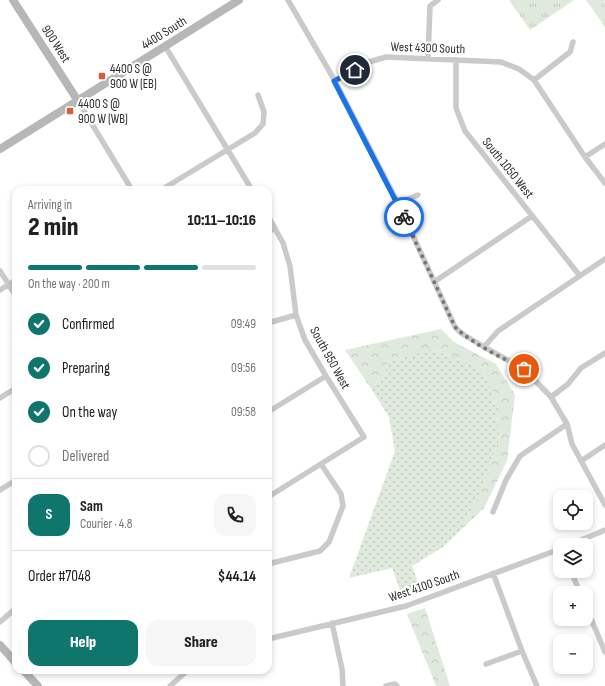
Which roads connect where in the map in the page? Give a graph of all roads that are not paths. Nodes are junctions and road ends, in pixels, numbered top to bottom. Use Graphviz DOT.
graph roads {
  1 [pos="13,0"];
  2 [pos="239,0"];
  3 [pos="288,0"];
  4 [pos="438,0"];
  5 [pos="573,42"];
  6 [pos="165,46"];
  7 [pos="428,59"];
  8 [pos="456,60"];
  9 [pos="534,80"];
  10 [pos="334,81"];
  11 [pos="258,95"];
  12 [pos="78,101"];
  13 [pos="605,144"];
  14 [pos="0,149"];
  15 [pos="228,149"];
  16 [pos="585,157"];
  17 [pos="605,183"];
  18 [pos="130,186"];
  19 [pos="168,186"];
  20 [pos="250,186"];
  21 [pos="418,195"];
  22 [pos="398,203"];
  23 [pos="532,216"];
  24 [pos="272,223"];
  25 [pos="275,228"];
  26 [pos="272,230"];
  27 [pos="605,259"];
  28 [pos="0,271"];
  29 [pos="580,276"];
  30 [pos="12,282"];
  31 [pos="434,282"];
  32 [pos="8,284"];
  33 [pos="0,290"];
  34 [pos="12,290"];
  35 [pos="296,315"];
  36 [pos="272,322"];
  37 [pos="484,347"];
  38 [pos="605,353"];
  39 [pos="326,376"];
  40 [pos="12,390"];
  41 [pos="551,397"];
  42 [pos="0,398"];
  43 [pos="272,410"];
  44 [pos="567,424"];
  45 [pos="605,445"];
  46 [pos="581,461"];
  47 [pos="321,464"];
  48 [pos="12,482"];
  49 [pos="0,490"];
  50 [pos="272,495"];
  51 [pos="605,505"];
  52 [pos="493,512"];
  53 [pos="605,530"];
  54 [pos="586,538"];
  55 [pos="553,551"];
  56 [pos="272,563"];
  57 [pos="494,573"];
  58 [pos="12,612"];
  59 [pos="0,622"];
  60 [pos="332,623"];
  61 [pos="593,623"];
  62 [pos="272,638"];
  63 [pos="0,645"];
  64 [pos="522,651"];
  65 [pos="605,652"];
  66 [pos="12,658"];
  67 [pos="486,664"];
  68 [pos="27,674"];
  69 [pos="184,674"];
  70 [pos="38,686"];
  71 [pos="170,686"];
  72 [pos="344,686"];
  73 [pos="386,686"];
  74 [pos="397,686"];
  75 [pos="537,686"];
  1 -- 12 [label="street, 900 West"];
  2 -- 6 [label="street, 4400 South"];
  3 -- 10 [label="street"];
  4 -- 7 [label="street"];
  5 -- 9 [label="street"];
  6 -- 12 [label="street, 4400 South"];
  6 -- 15 [label="street"];
  7 -- 8 [label="street, West 4300 South"];
  7 -- 10 [label="street, West 4300 South"];
  8 -- 9 [label="street, West 4300 South"];
  8 -- 23 [label="street, South 1050 West"];
  9 -- 16 [label="street"];
  10 -- 22 [label="street"];
  11 -- 15 [label="street"];
  12 -- 14 [label="street, 4400 South"];
  12 -- 18 [label="street"];
  13 -- 16 [label="street"];
  15 -- 19 [label="street"];
  15 -- 20 [label="street"];
  16 -- 17 [label="street"];
  21 -- 22 [label="street"];
  22 -- 31 [label="street"];
  23 -- 29 [label="street, South 1050 West"];
  23 -- 31 [label="street"];
  24 -- 25 [label="street, South 950 West"];
  25 -- 26 [label="street"];
  25 -- 35 [label="street, South 950 West"];
  27 -- 29 [label="street"];
  28 -- 32 [label="street"];
  29 -- 37 [label="street"];
  30 -- 32 [label="street"];
  31 -- 37 [label="street"];
  32 -- 33 [label="street"];
  32 -- 34 [label="street"];
  35 -- 36 [label="street"];
  35 -- 39 [label="street, South 950 West"];
  37 -- 41 [label="street"];
  38 -- 41 [label="street"];
  39 -- 43 [label="street"];
  39 -- 47 [label="street, South 950 West"];
  40 -- 42 [label="street"];
  41 -- 44 [label="street"];
  44 -- 46 [label="street"];
  44 -- 52 [label="street"];
  45 -- 46 [label="street"];
  46 -- 51 [label="street"];
  47 -- 50 [label="street"];
  47 -- 56 [label="street"];
  48 -- 49 [label="street"];
  53 -- 54 [label="street"];
  55 -- 57 [label="street, West 4100 South"];
  57 -- 60 [label="street, West 4100 South"];
  57 -- 64 [label="street"];
  58 -- 59 [label="street"];
  60 -- 62 [label="street, West 4100 South"];
  60 -- 72 [label="street"];
  61 -- 65 [label="street"];
  63 -- 66 [label="street"];
  64 -- 67 [label="street"];
  64 -- 75 [label="street"];
  68 -- 70 [label="street"];
  69 -- 71 [label="street"];
  73 -- 74 [label="street"];
}
